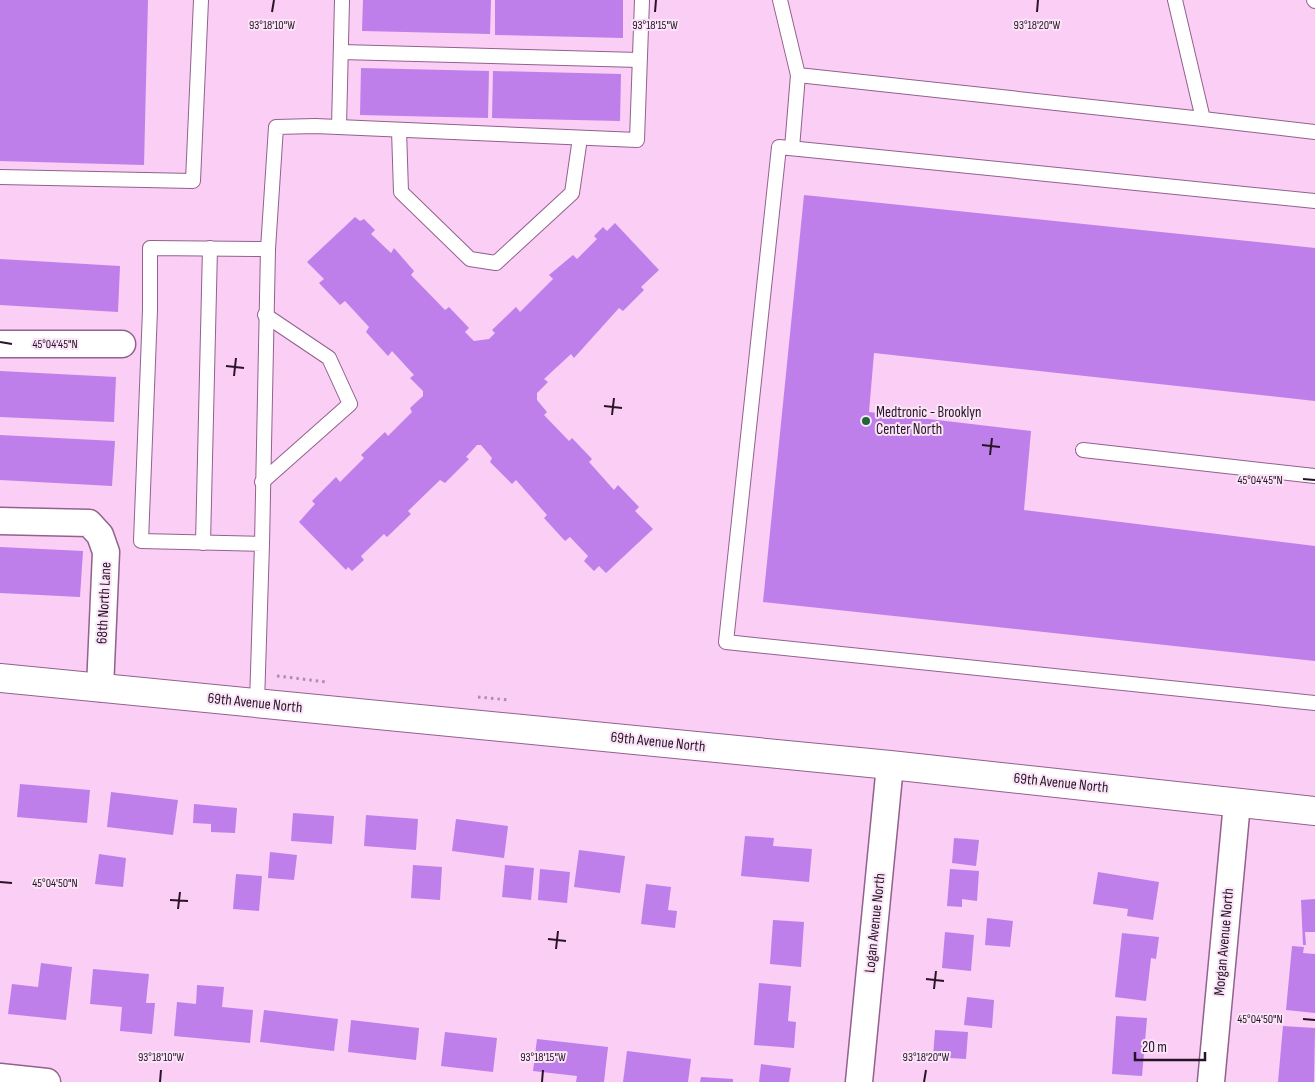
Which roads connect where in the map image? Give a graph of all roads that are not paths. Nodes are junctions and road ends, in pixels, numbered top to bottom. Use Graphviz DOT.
graph roads {
  1 [pos="201,0"];
  2 [pos="342,0"];
  3 [pos="642,0"];
  4 [pos="780,0"];
  5 [pos="1175,0"];
  6 [pos="341,52"];
  7 [pos="639,60"];
  8 [pos="798,75"];
  9 [pos="1203,119"];
  10 [pos="339,127"];
  11 [pos="399,130"];
  12 [pos="1315,132"];
  13 [pos="580,138"];
  14 [pos="792,148"];
  15 [pos="0,177"];
  16 [pos="1315,201"];
  17 [pos="210,248"];
  18 [pos="268,249"];
  19 [pos="265,315"];
  20 [pos="0,344"];
  21 [pos="122,344"];
  22 [pos="1083,450"];
  23 [pos="1315,476"];
  24 [pos="262,482"];
  25 [pos="0,521"];
  26 [pos="203,543"];
  27 [pos="262,544"];
  28 [pos="0,678"];
  29 [pos="100,688"];
  30 [pos="1315,702"];
  31 [pos="256,703"];
  32 [pos="890,765"];
  33 [pos="1238,802"];
  34 [pos="1315,811"];
  35 [pos="0,1077"];
  36 [pos="47,1082"];
  37 [pos="859,1082"];
  38 [pos="1212,1082"];
  1 -- 15 [label="lane"];
  2 -- 6 [label="lane"];
  3 -- 7 [label="lane"];
  4 -- 8 [label="lane"];
  5 -- 9 [label="lane"];
  6 -- 7 [label="lane"];
  6 -- 10 [label="lane"];
  7 -- 13 [label="lane"];
  8 -- 9 [label="lane"];
  8 -- 14 [label="lane"];
  9 -- 12 [label="lane"];
  10 -- 11 [label="lane"];
  10 -- 18 [label="lane"];
  11 -- 13 [label="lane"];
  11 -- 13 [label="lane"];
  14 -- 16 [label="lane"];
  14 -- 30 [label="lane"];
  17 -- 18 [label="lane"];
  17 -- 26 [label="lane"];
  17 -- 26 [label="lane"];
  18 -- 19 [label="lane"];
  19 -- 24 [label="lane"];
  19 -- 24 [label="lane"];
  20 -- 21 [label="street"];
  22 -- 23 [label="lane"];
  24 -- 27 [label="lane"];
  25 -- 29 [label="street, 68th North Lane"];
  26 -- 27 [label="lane"];
  27 -- 31 [label="lane"];
  28 -- 29 [label="street, 69th Avenue North"];
  29 -- 31 [label="street, 69th Avenue North"];
  31 -- 32 [label="street, 69th Avenue North"];
  32 -- 33 [label="street, 69th Avenue North"];
  32 -- 37 [label="street, Logan Avenue North"];
  33 -- 34 [label="street, 69th Avenue North"];
  33 -- 38 [label="street, Morgan Avenue North"];
  35 -- 36 [label="street"];
}
